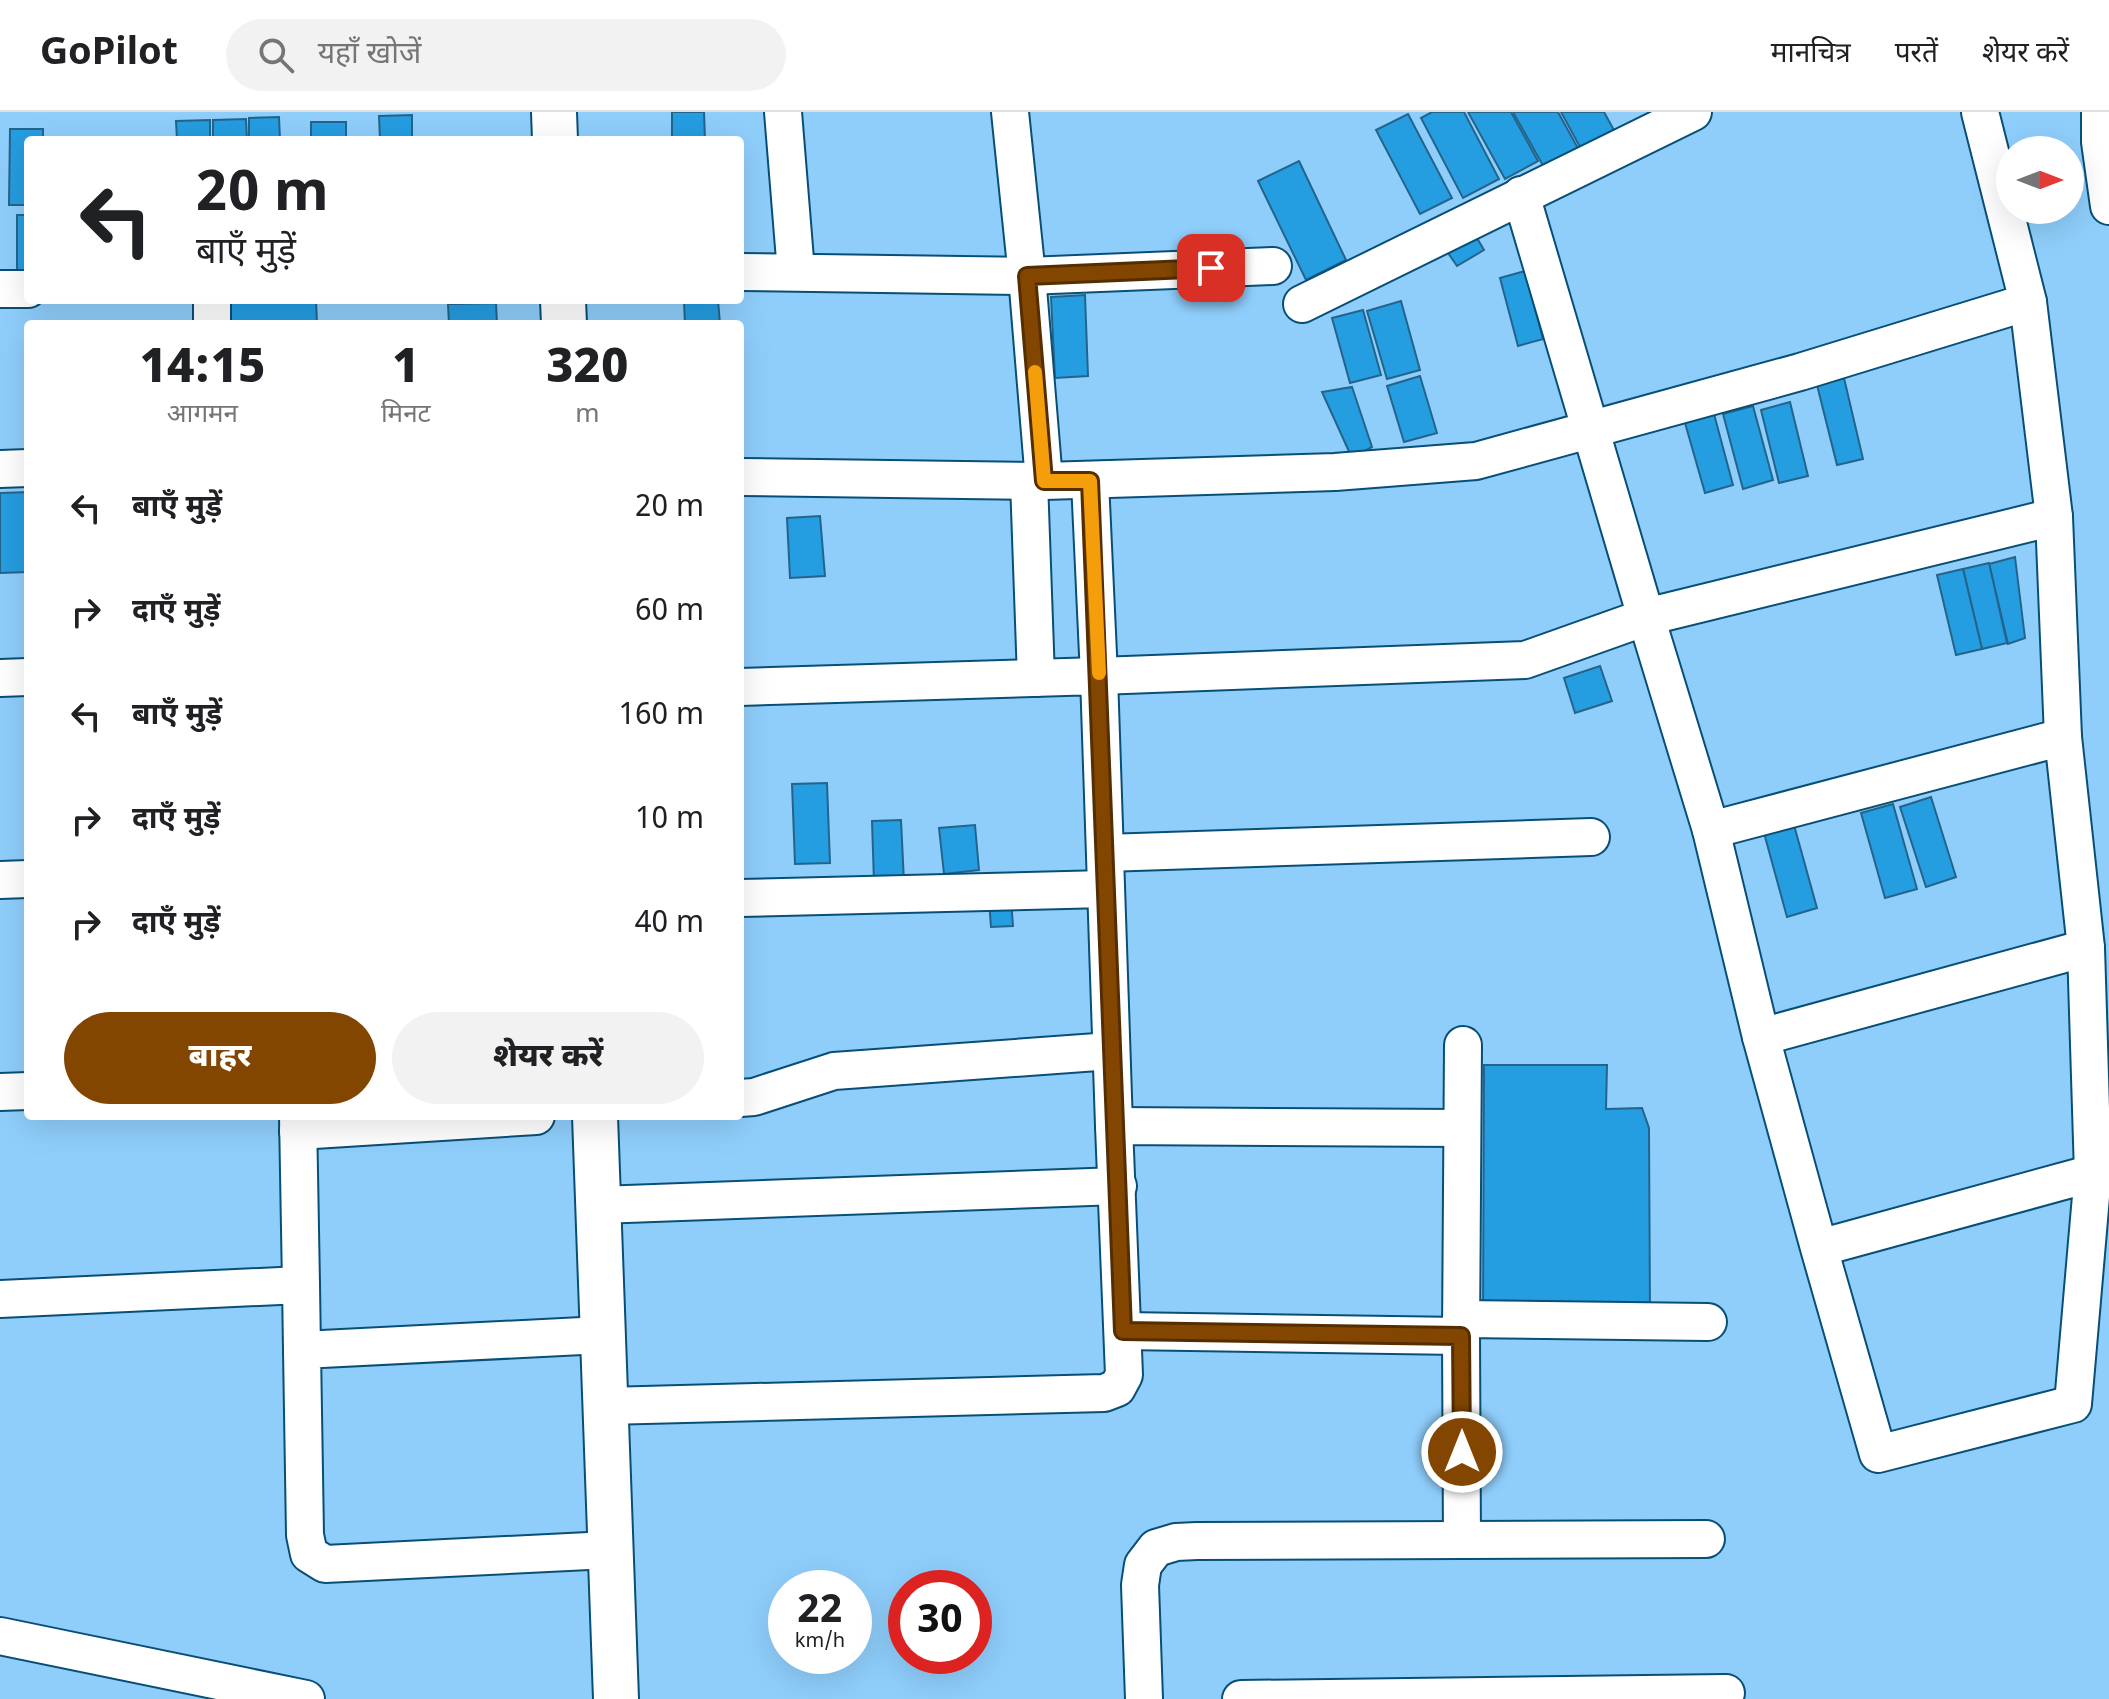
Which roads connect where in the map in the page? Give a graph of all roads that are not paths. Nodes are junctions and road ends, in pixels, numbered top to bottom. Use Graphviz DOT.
graph roads {
  1 [pos="554,112"];
  2 [pos="783,112"];
  3 [pos="1010,112"];
  4 [pos="1693,112"];
  5 [pos="1980,112"];
  6 [pos="2100,112"];
  7 [pos="555,136"];
  8 [pos="1521,195"];
  9 [pos="2109,206"];
  10 [pos="1273,266"];
  11 [pos="744,272"];
  12 [pos="796,272"];
  13 [pos="1027,276"];
  14 [pos="0,289"];
  15 [pos="24,289"];
  16 [pos="2028,302"];
  17 [pos="1302,304"];
  18 [pos="1591,429"];
  19 [pos="24,468"];
  20 [pos="0,469"];
  21 [pos="744,477"];
  22 [pos="1036,481"];
  23 [pos="1090,481"];
  24 [pos="2054,517"];
  25 [pos="1646,617"];
  26 [pos="1099,676"];
  27 [pos="24,677"];
  28 [pos="0,678"];
  29 [pos="1036,678"];
  30 [pos="744,687"];
  31 [pos="2063,737"];
  32 [pos="1711,830"];
  33 [pos="1591,837"];
  34 [pos="1105,853"];
  35 [pos="24,879"];
  36 [pos="0,880"];
  37 [pos="1106,889"];
  38 [pos="744,898"];
  39 [pos="2086,948"];
  40 [pos="1761,1037"];
  41 [pos="1463,1045"];
  42 [pos="1111,1051"];
  43 [pos="24,1091"];
  44 [pos="0,1092"];
  45 [pos="744,1098"];
  46 [pos="417,1120"];
  47 [pos="595,1120"];
  48 [pos="298,1124"];
  49 [pos="1114,1126"];
  50 [pos="1462,1128"];
  51 [pos="2093,1173"];
  52 [pos="1118,1186"];
  53 [pos="599,1205"];
  54 [pos="1819,1248"];
  55 [pos="301,1285"];
  56 [pos="0,1299"];
  57 [pos="1708,1322"];
  58 [pos="1461,1327"];
  59 [pos="1123,1331"];
  60 [pos="602,1335"];
  61 [pos="302,1350"];
  62 [pos="606,1406"];
  63 [pos="1706,1539"];
  64 [pos="1462,1540"];
  65 [pos="609,1550"];
  66 [pos="0,1636"];
  67 [pos="1726,1693"];
  68 [pos="306,1699"];
  69 [pos="616,1699"];
  70 [pos="1144,1699"];
  71 [pos="1241,1699"];
  72 [pos="1288,1699"];
  1 -- 7 [label="street"];
  2 -- 12 [label="street"];
  3 -- 13 [label="street"];
  4 -- 8 [label="street"];
  5 -- 16 [label="street"];
  6 -- 9 [label="street"];
  8 -- 17 [label="street"];
  8 -- 18 [label="street"];
  10 -- 13 [label="street"];
  11 -- 12 [label="street"];
  12 -- 13 [label="street"];
  13 -- 22 [label="street"];
  14 -- 15 [label="street"];
  16 -- 18 [label="street"];
  16 -- 24 [label="street"];
  18 -- 23 [label="street"];
  18 -- 25 [label="street"];
  19 -- 20 [label="street"];
  21 -- 22 [label="street"];
  22 -- 23 [label="street"];
  22 -- 29 [label="street"];
  23 -- 26 [label="street"];
  24 -- 25 [label="street"];
  24 -- 31 [label="street"];
  25 -- 26 [label="street"];
  25 -- 32 [label="street"];
  26 -- 29 [label="street"];
  26 -- 34 [label="street"];
  27 -- 28 [label="street"];
  29 -- 30 [label="street"];
  31 -- 32 [label="street"];
  31 -- 39 [label="street"];
  32 -- 40 [label="street"];
  33 -- 34 [label="street"];
  34 -- 37 [label="street"];
  35 -- 36 [label="street"];
  37 -- 38 [label="street"];
  37 -- 42 [label="street"];
  39 -- 40 [label="street"];
  39 -- 51 [label="street"];
  40 -- 54 [label="street"];
  41 -- 50 [label="street"];
  42 -- 45 [label="street"];
  42 -- 49 [label="street"];
  43 -- 44 [label="street"];
  46 -- 48 [label="street"];
  47 -- 53 [label="street"];
  48 -- 55 [label="street"];
  49 -- 50 [label="street"];
  49 -- 52 [label="street"];
  50 -- 58 [label="street"];
  51 -- 54 [label="street"];
  51 -- 54 [label="street"];
  52 -- 53 [label="street"];
  52 -- 59 [label="street"];
  53 -- 60 [label="street"];
  55 -- 56 [label="street"];
  55 -- 61 [label="street"];
  57 -- 58 [label="street"];
  58 -- 59 [label="street"];
  58 -- 64 [label="street"];
  59 -- 62 [label="street"];
  60 -- 61 [label="street"];
  60 -- 62 [label="street"];
  61 -- 65 [label="street"];
  62 -- 65 [label="street"];
  63 -- 64 [label="street"];
  64 -- 70 [label="street"];
  65 -- 69 [label="street"];
  66 -- 68 [label="street"];
  67 -- 72 [label="street"];
  71 -- 72 [label="street"];
}
